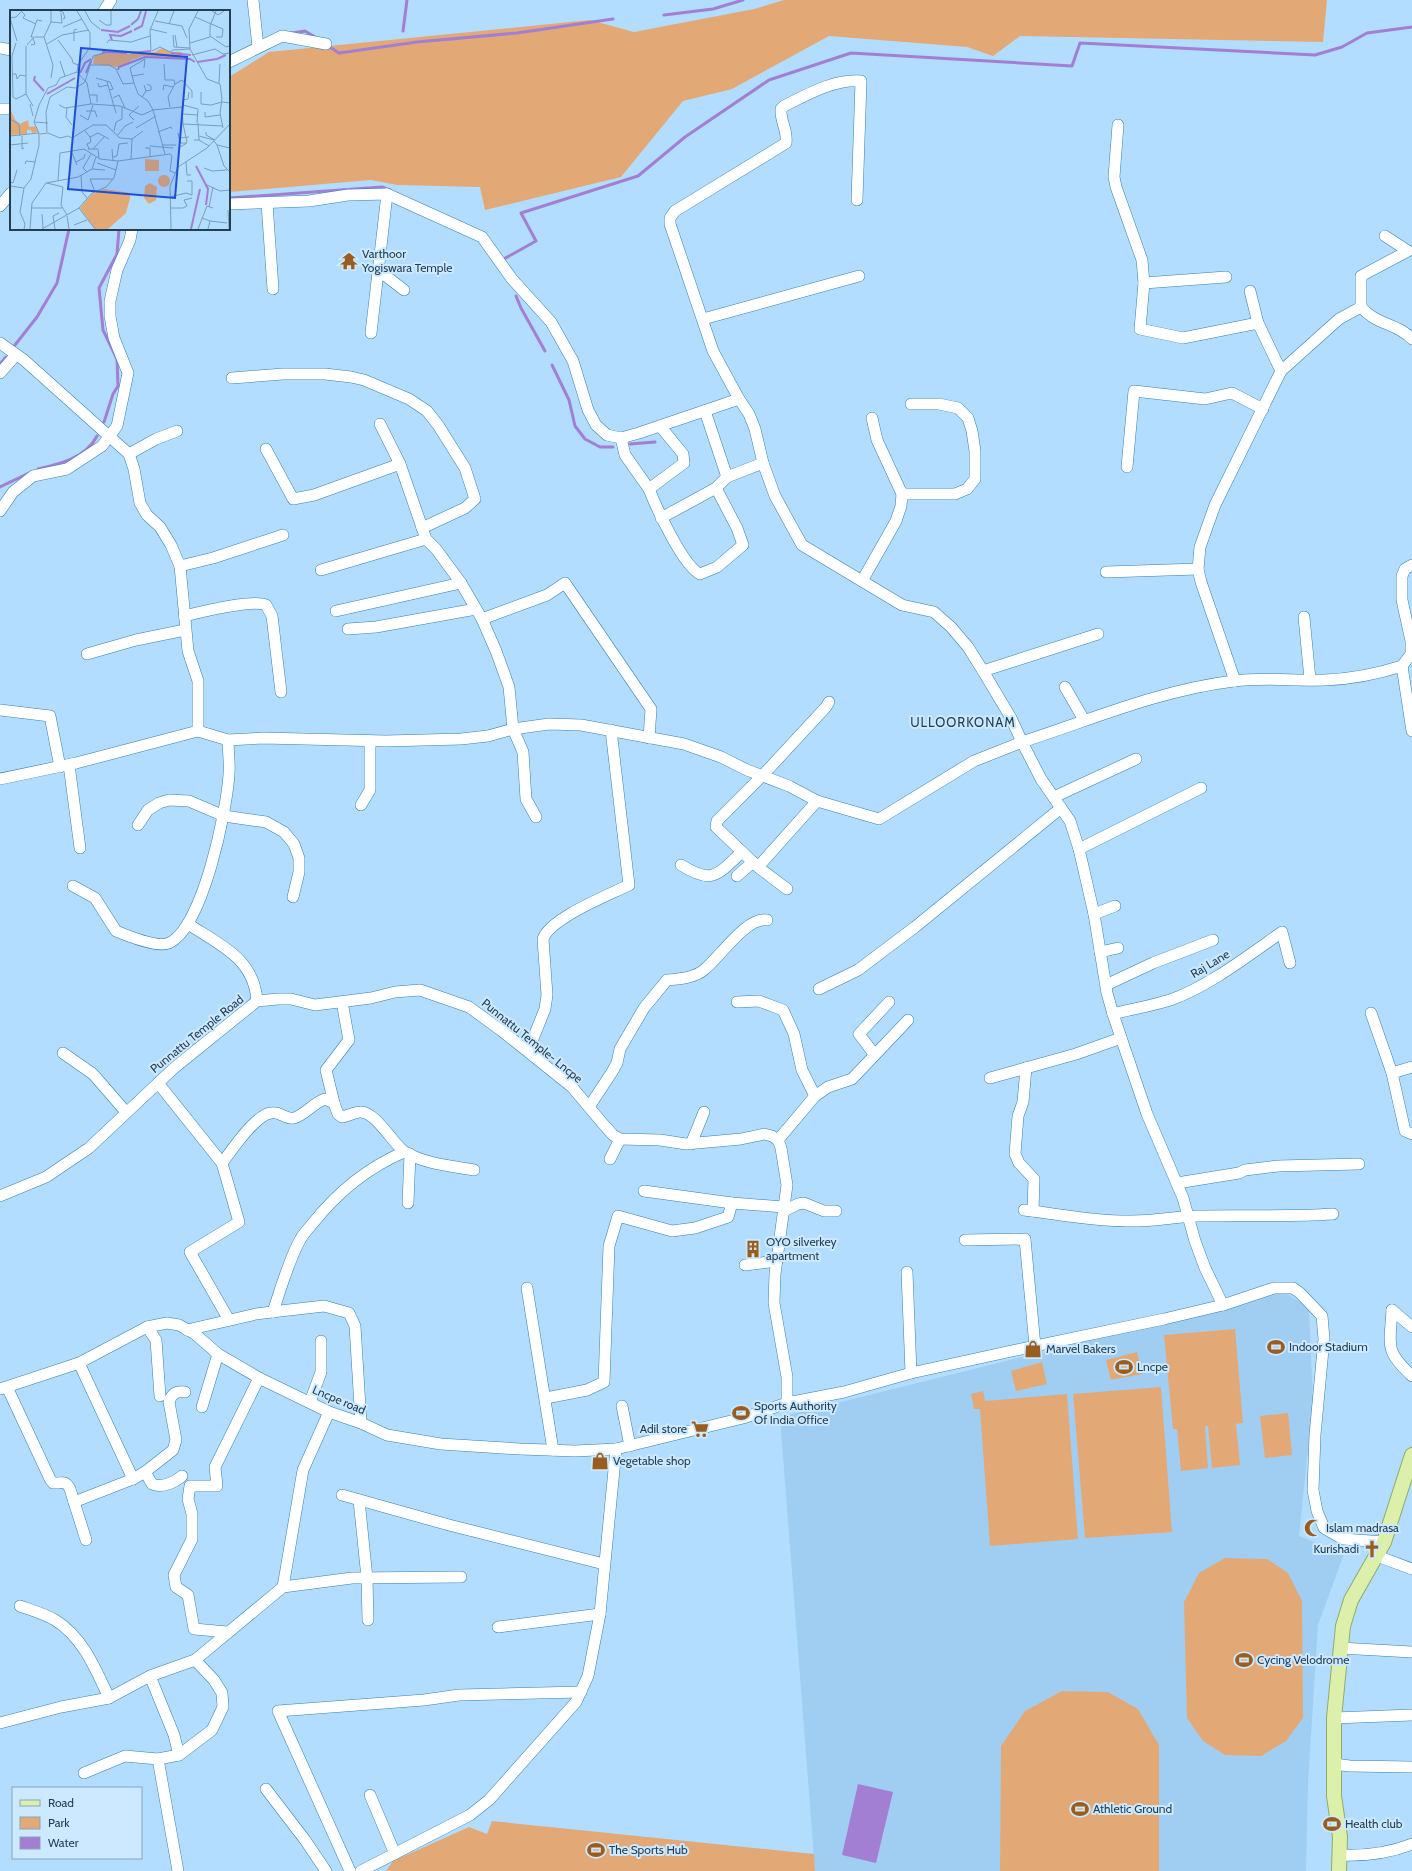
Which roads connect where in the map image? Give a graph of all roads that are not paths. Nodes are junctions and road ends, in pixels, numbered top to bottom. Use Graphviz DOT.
graph roads {
  1 [pos="111,0"];
  2 [pos="253,0"];
  3 [pos="105,10"];
  4 [pos="326,44"];
  5 [pos="258,47"];
  6 [pos="0,48"];
  7 [pos="10,50"];
  8 [pos="230,61"];
  9 [pos="1118,125"];
  10 [pos="10,194"];
  11 [pos="387,194"];
  12 [pos="857,200"];
  13 [pos="267,203"];
  14 [pos="230,204"];
  15 [pos="0,206"];
  16 [pos="132,230"];
  17 [pos="1385,236"];
  18 [pos="378,270"];
  19 [pos="859,276"];
  20 [pos="1226,276"];
  21 [pos="1144,283"];
  22 [pos="273,289"];
  23 [pos="404,290"];
  24 [pos="1250,291"];
  25 [pos="1361,307"];
  26 [pos="702,319"];
  27 [pos="1258,323"];
  28 [pos="371,333"];
  29 [pos="1412,339"];
  30 [pos="0,343"];
  31 [pos="16,355"];
  32 [pos="1281,371"];
  33 [pos="0,373"];
  34 [pos="232,378"];
  35 [pos="739,399"];
  36 [pos="911,404"];
  37 [pos="1263,409"];
  38 [pos="705,411"];
  39 [pos="872,418"];
  40 [pos="380,424"];
  41 [pos="660,426"];
  42 [pos="177,431"];
  43 [pos="108,436"];
  44 [pos="621,438"];
  45 [pos="266,449"];
  46 [pos="129,454"];
  47 [pos="763,463"];
  48 [pos="400,464"];
  49 [pos="1127,468"];
  50 [pos="727,477"];
  51 [pos="716,488"];
  52 [pos="649,489"];
  53 [pos="902,494"];
  54 [pos="0,511"];
  55 [pos="661,518"];
  56 [pos="422,528"];
  57 [pos="283,535"];
  58 [pos="426,539"];
  59 [pos="1412,565"];
  60 [pos="180,566"];
  61 [pos="1198,569"];
  62 [pos="321,570"];
  63 [pos="1106,572"];
  64 [pos="862,581"];
  65 [pos="460,583"];
  66 [pos="476,609"];
  67 [pos="336,612"];
  68 [pos="184,616"];
  69 [pos="1304,617"];
  70 [pos="482,619"];
  71 [pos="348,629"];
  72 [pos="185,630"];
  73 [pos="1098,634"];
  74 [pos="1412,641"];
  75 [pos="87,654"];
  76 [pos="1402,666"];
  77 [pos="983,671"];
  78 [pos="1310,679"];
  79 [pos="1235,681"];
  80 [pos="1065,687"];
  81 [pos="281,692"];
  82 [pos="828,702"];
  83 [pos="0,710"];
  84 [pos="1084,720"];
  85 [pos="513,729"];
  86 [pos="611,730"];
  87 [pos="198,731"];
  88 [pos="1412,731"];
  89 [pos="649,738"];
  90 [pos="228,740"];
  91 [pos="370,741"];
  92 [pos="1022,742"];
  93 [pos="1136,759"];
  94 [pos="65,766"];
  95 [pos="763,775"];
  96 [pos="0,779"];
  97 [pos="1201,788"];
  98 [pos="1054,798"];
  99 [pos="817,801"];
  100 [pos="361,805"];
  101 [pos="1061,808"];
  102 [pos="224,816"];
  103 [pos="536,817"];
  104 [pos="138,825"];
  105 [pos="80,848"];
  106 [pos="1079,849"];
  107 [pos="742,852"];
  108 [pos="756,864"];
  109 [pos="681,865"];
  110 [pos="737,876"];
  111 [pos="73,886"];
  112 [pos="787,889"];
  113 [pos="293,896"];
  114 [pos="1115,906"];
  115 [pos="1094,914"];
  116 [pos="767,920"];
  117 [pos="188,924"];
  118 [pos="1213,940"];
  119 [pos="1118,948"];
  120 [pos="1100,952"];
  121 [pos="1290,963"];
  122 [pos="1106,985"];
  123 [pos="819,989"];
  124 [pos="396,992"];
  125 [pos="258,1001"];
  126 [pos="342,1002"];
  127 [pos="736,1002"];
  128 [pos="889,1002"];
  129 [pos="1371,1013"];
  130 [pos="1113,1014"];
  131 [pos="908,1020"];
  132 [pos="1121,1038"];
  133 [pos="528,1051"];
  134 [pos="63,1054"];
  135 [pos="874,1054"];
  136 [pos="1412,1067"];
  137 [pos="1026,1068"];
  138 [pos="1392,1073"];
  139 [pos="990,1078"];
  140 [pos="158,1083"];
  141 [pos="815,1096"];
  142 [pos="334,1103"];
  143 [pos="589,1107"];
  144 [pos="126,1112"];
  145 [pos="704,1112"];
  146 [pos="1412,1134"];
  147 [pos="620,1139"];
  148 [pos="778,1140"];
  149 [pos="691,1144"];
  150 [pos="407,1153"];
  151 [pos="610,1159"];
  152 [pos="222,1163"];
  153 [pos="1359,1164"];
  154 [pos="474,1170"];
  155 [pos="1177,1183"];
  156 [pos="644,1191"];
  157 [pos="0,1196"];
  158 [pos="408,1203"];
  159 [pos="732,1203"];
  160 [pos="784,1209"];
  161 [pos="836,1211"];
  162 [pos="1333,1214"];
  163 [pos="1188,1217"];
  164 [pos="966,1240"];
  165 [pos="777,1261"];
  166 [pos="745,1265"];
  167 [pos="907,1272"];
  168 [pos="528,1288"];
  169 [pos="1223,1305"];
  170 [pos="273,1312"];
  171 [pos="229,1320"];
  172 [pos="1412,1326"];
  173 [pos="147,1327"];
  174 [pos="187,1330"];
  175 [pos="321,1341"];
  176 [pos="1035,1346"];
  177 [pos="218,1354"];
  178 [pos="79,1363"];
  179 [pos="912,1374"];
  180 [pos="1412,1376"];
  181 [pos="259,1378"];
  182 [pos="4,1388"];
  183 [pos="185,1392"];
  184 [pos="160,1396"];
  185 [pos="546,1398"];
  186 [pos="310,1402"];
  187 [pos="787,1403"];
  188 [pos="622,1406"];
  189 [pos="202,1407"];
  190 [pos="329,1412"];
  191 [pos="361,1423"];
  192 [pos="630,1446"];
  193 [pos="616,1449"];
  194 [pos="553,1450"];
  195 [pos="1412,1455"];
  196 [pos="145,1472"];
  197 [pos="182,1476"];
  198 [pos="133,1479"];
  199 [pos="342,1496"];
  200 [pos="359,1500"];
  201 [pos="74,1502"];
  202 [pos="86,1540"];
  203 [pos="1384,1542"];
  204 [pos="1376,1556"];
  205 [pos="604,1564"];
  206 [pos="1412,1569"];
  207 [pos="461,1577"];
  208 [pos="367,1578"];
  209 [pos="283,1586"];
  210 [pos="20,1606"];
  211 [pos="600,1614"];
  212 [pos="368,1620"];
  213 [pos="498,1627"];
  214 [pos="227,1632"];
  215 [pos="1340,1648"];
  216 [pos="1412,1652"];
  217 [pos="195,1660"];
  218 [pos="150,1676"];
  219 [pos="581,1692"];
  220 [pos="109,1698"];
  221 [pos="1412,1715"];
  222 [pos="1334,1718"];
  223 [pos="0,1723"];
  224 [pos="179,1755"];
  225 [pos="158,1760"];
  226 [pos="1333,1764"];
  227 [pos="1412,1767"];
  228 [pos="84,1773"];
  229 [pos="266,1789"];
  230 [pos="370,1795"];
  231 [pos="1412,1844"];
  232 [pos="395,1854"];
  233 [pos="1340,1855"];
  234 [pos="178,1871"];
  235 [pos="326,1871"];
  236 [pos="350,1871"];
  237 [pos="360,1871"];
  238 [pos="1339,1871"];
  1 -- 3 [label="street"];
  2 -- 5 [label="street"];
  4 -- 5 [label="street"];
  5 -- 8 [label="street"];
  6 -- 7 [label="street"];
  9 -- 21 [label="street"];
  10 -- 15 [label="street"];
  11 -- 13 [label="street"];
  11 -- 18 [label="street"];
  11 -- 44 [label="street"];
  12 -- 26 [label="street"];
  13 -- 14 [label="street"];
  13 -- 22 [label="street"];
  16 -- 43 [label="street"];
  17 -- 25 [label="street"];
  18 -- 23 [label="street"];
  18 -- 28 [label="street"];
  19 -- 26 [label="street"];
  20 -- 21 [label="street"];
  21 -- 27 [label="street"];
  24 -- 27 [label="street"];
  25 -- 29 [label="street"];
  25 -- 32 [label="street"];
  26 -- 35 [label="street"];
  27 -- 32 [label="street"];
  30 -- 31 [label="street"];
  31 -- 33 [label="street"];
  31 -- 43 [label="street"];
  32 -- 37 [label="street"];
  34 -- 56 [label="street"];
  35 -- 38 [label="street"];
  35 -- 47 [label="street"];
  36 -- 53 [label="street"];
  37 -- 49 [label="street"];
  37 -- 61 [label="street"];
  38 -- 41 [label="street"];
  38 -- 50 [label="street"];
  39 -- 53 [label="street"];
  40 -- 48 [label="street"];
  41 -- 44 [label="street"];
  41 -- 52 [label="street"];
  42 -- 46 [label="street"];
  43 -- 46 [label="street"];
  43 -- 54 [label="street"];
  44 -- 52 [label="street"];
  45 -- 48 [label="street"];
  46 -- 60 [label="street"];
  47 -- 50 [label="street"];
  47 -- 64 [label="street"];
  48 -- 56 [label="street"];
  50 -- 51 [label="street"];
  51 -- 55 [label="street"];
  51 -- 55 [label="street"];
  52 -- 55 [label="street"];
  53 -- 64 [label="street"];
  56 -- 58 [label="street"];
  57 -- 60 [label="street"];
  58 -- 62 [label="street"];
  58 -- 65 [label="street"];
  59 -- 74 [label="street"];
  60 -- 68 [label="street"];
  61 -- 63 [label="street"];
  61 -- 79 [label="street"];
  64 -- 77 [label="street"];
  65 -- 66 [label="street"];
  65 -- 67 [label="street"];
  66 -- 70 [label="street"];
  66 -- 71 [label="street"];
  68 -- 72 [label="street"];
  68 -- 81 [label="street"];
  69 -- 78 [label="street"];
  70 -- 85 [label="street"];
  70 -- 89 [label="street"];
  72 -- 75 [label="street"];
  72 -- 87 [label="street"];
  73 -- 77 [label="street"];
  74 -- 76 [label="street"];
  76 -- 78 [label="street"];
  76 -- 88 [label="street"];
  77 -- 92 [label="street"];
  78 -- 79 [label="street"];
  79 -- 84 [label="street"];
  80 -- 84 [label="street"];
  82 -- 95 [label="street"];
  83 -- 94 [label="street"];
  84 -- 92 [label="street"];
  85 -- 86 [label="street"];
  85 -- 91 [label="street"];
  85 -- 103 [label="street"];
  86 -- 89 [label="street"];
  86 -- 133 [label="street"];
  87 -- 90 [label="street"];
  87 -- 94 [label="street"];
  89 -- 95 [label="street"];
  90 -- 91 [label="street"];
  90 -- 102 [label="street"];
  91 -- 100 [label="street"];
  92 -- 98 [label="street"];
  92 -- 99 [label="street"];
  93 -- 98 [label="street"];
  94 -- 96 [label="street"];
  94 -- 105 [label="street"];
  95 -- 99 [label="street"];
  95 -- 107 [label="street"];
  97 -- 106 [label="street"];
  98 -- 101 [label="street"];
  99 -- 108 [label="street"];
  101 -- 106 [label="street"];
  101 -- 123 [label="street"];
  102 -- 104 [label="street"];
  102 -- 113 [label="street"];
  102 -- 117 [label="street"];
  106 -- 115 [label="street"];
  107 -- 108 [label="street"];
  107 -- 109 [label="street"];
  108 -- 110 [label="street"];
  108 -- 112 [label="street"];
  111 -- 117 [label="street"];
  114 -- 115 [label="street"];
  115 -- 120 [label="street"];
  116 -- 143 [label="street"];
  117 -- 125 [label="street"];
  118 -- 122 [label="street"];
  119 -- 120 [label="street"];
  120 -- 122 [label="street"];
  121 -- 130 [label="street, Raj Lane"];
  122 -- 130 [label="street"];
  124 -- 126 [label="street, Punnattu Temple Road"];
  124 -- 133 [label="street, Punnattu Temple- Lncpe"];
  125 -- 126 [label="street, Punnattu Temple Road"];
  125 -- 140 [label="street, Punnattu Temple Road"];
  126 -- 142 [label="street"];
  127 -- 141 [label="street"];
  128 -- 135 [label="street"];
  129 -- 138 [label="street"];
  130 -- 132 [label="street"];
  131 -- 135 [label="street"];
  132 -- 137 [label="street"];
  132 -- 155 [label="street"];
  133 -- 143 [label="street, Punnattu Temple- Lncpe"];
  134 -- 144 [label="street"];
  135 -- 141 [label="street"];
  136 -- 138 [label="street"];
  137 -- 139 [label="street"];
  137 -- 163 [label="street"];
  138 -- 146 [label="street"];
  140 -- 144 [label="street, Punnattu Temple Road"];
  140 -- 152 [label="street"];
  141 -- 148 [label="street"];
  142 -- 150 [label="street"];
  142 -- 152 [label="street"];
  143 -- 147 [label="street, Punnattu Temple- Lncpe"];
  144 -- 157 [label="street, Punnattu Temple Road"];
  145 -- 149 [label="street"];
  147 -- 149 [label="street"];
  147 -- 151 [label="street"];
  148 -- 149 [label="street"];
  148 -- 160 [label="street"];
  150 -- 154 [label="street"];
  150 -- 158 [label="street"];
  150 -- 170 [label="street"];
  152 -- 171 [label="street"];
  153 -- 155 [label="street"];
  155 -- 163 [label="street"];
  156 -- 159 [label="street"];
  159 -- 160 [label="street"];
  159 -- 185 [label="street"];
  160 -- 161 [label="street"];
  160 -- 165 [label="street"];
  162 -- 163 [label="street"];
  163 -- 169 [label="street"];
  164 -- 176 [label="street"];
  165 -- 166 [label="street"];
  165 -- 187 [label="street"];
  167 -- 179 [label="street"];
  168 -- 185 [label="street"];
  169 -- 176 [label="street, Lncpe road"];
  169 -- 203 [label="street, Lncpe road"];
  170 -- 171 [label="street"];
  170 -- 191 [label="street"];
  171 -- 174 [label="street"];
  172 -- 180 [label="street"];
  173 -- 174 [label="street, Lncpe road"];
  173 -- 178 [label="street, Lncpe road"];
  173 -- 184 [label="street"];
  174 -- 177 [label="street, Lncpe road"];
  175 -- 186 [label="street"];
  176 -- 179 [label="street, Lncpe road"];
  177 -- 181 [label="street, Lncpe road"];
  177 -- 189 [label="street"];
  178 -- 182 [label="street, Lncpe road"];
  178 -- 198 [label="street"];
  179 -- 187 [label="street, Lncpe road"];
  181 -- 186 [label="street, Lncpe road"];
  181 -- 214 [label="street"];
  182 -- 201 [label="street"];
  183 -- 196 [label="street"];
  185 -- 194 [label="street"];
  186 -- 190 [label="street, Lncpe road"];
  187 -- 192 [label="street, Lncpe road"];
  188 -- 192 [label="street"];
  190 -- 191 [label="street, Lncpe road"];
  190 -- 209 [label="street"];
  191 -- 194 [label="street, Lncpe road"];
  192 -- 193 [label="street, Lncpe road"];
  193 -- 194 [label="street, Lncpe road"];
  193 -- 205 [label="street"];
  195 -- 203 [label="main road"];
  196 -- 197 [label="street"];
  196 -- 198 [label="street"];
  198 -- 201 [label="street"];
  199 -- 200 [label="street"];
  200 -- 205 [label="street"];
  200 -- 208 [label="street"];
  201 -- 202 [label="street"];
  203 -- 204 [label="main road"];
  204 -- 206 [label="street"];
  204 -- 215 [label="main road"];
  205 -- 211 [label="street"];
  207 -- 208 [label="street"];
  208 -- 209 [label="street"];
  208 -- 212 [label="street"];
  209 -- 214 [label="street"];
  210 -- 220 [label="street"];
  211 -- 213 [label="street"];
  211 -- 219 [label="street"];
  214 -- 217 [label="street"];
  215 -- 216 [label="street"];
  215 -- 222 [label="main road"];
  217 -- 218 [label="street"];
  217 -- 224 [label="street"];
  218 -- 220 [label="street"];
  218 -- 224 [label="street"];
  219 -- 232 [label="street"];
  219 -- 236 [label="street"];
  220 -- 223 [label="street"];
  221 -- 222 [label="street"];
  222 -- 226 [label="main road"];
  224 -- 225 [label="street"];
  225 -- 228 [label="street"];
  225 -- 234 [label="street"];
  226 -- 227 [label="street"];
  226 -- 233 [label="main road"];
  229 -- 235 [label="street"];
  230 -- 232 [label="street"];
  231 -- 233 [label="street"];
  232 -- 237 [label="street"];
  233 -- 238 [label="main road"];
}
